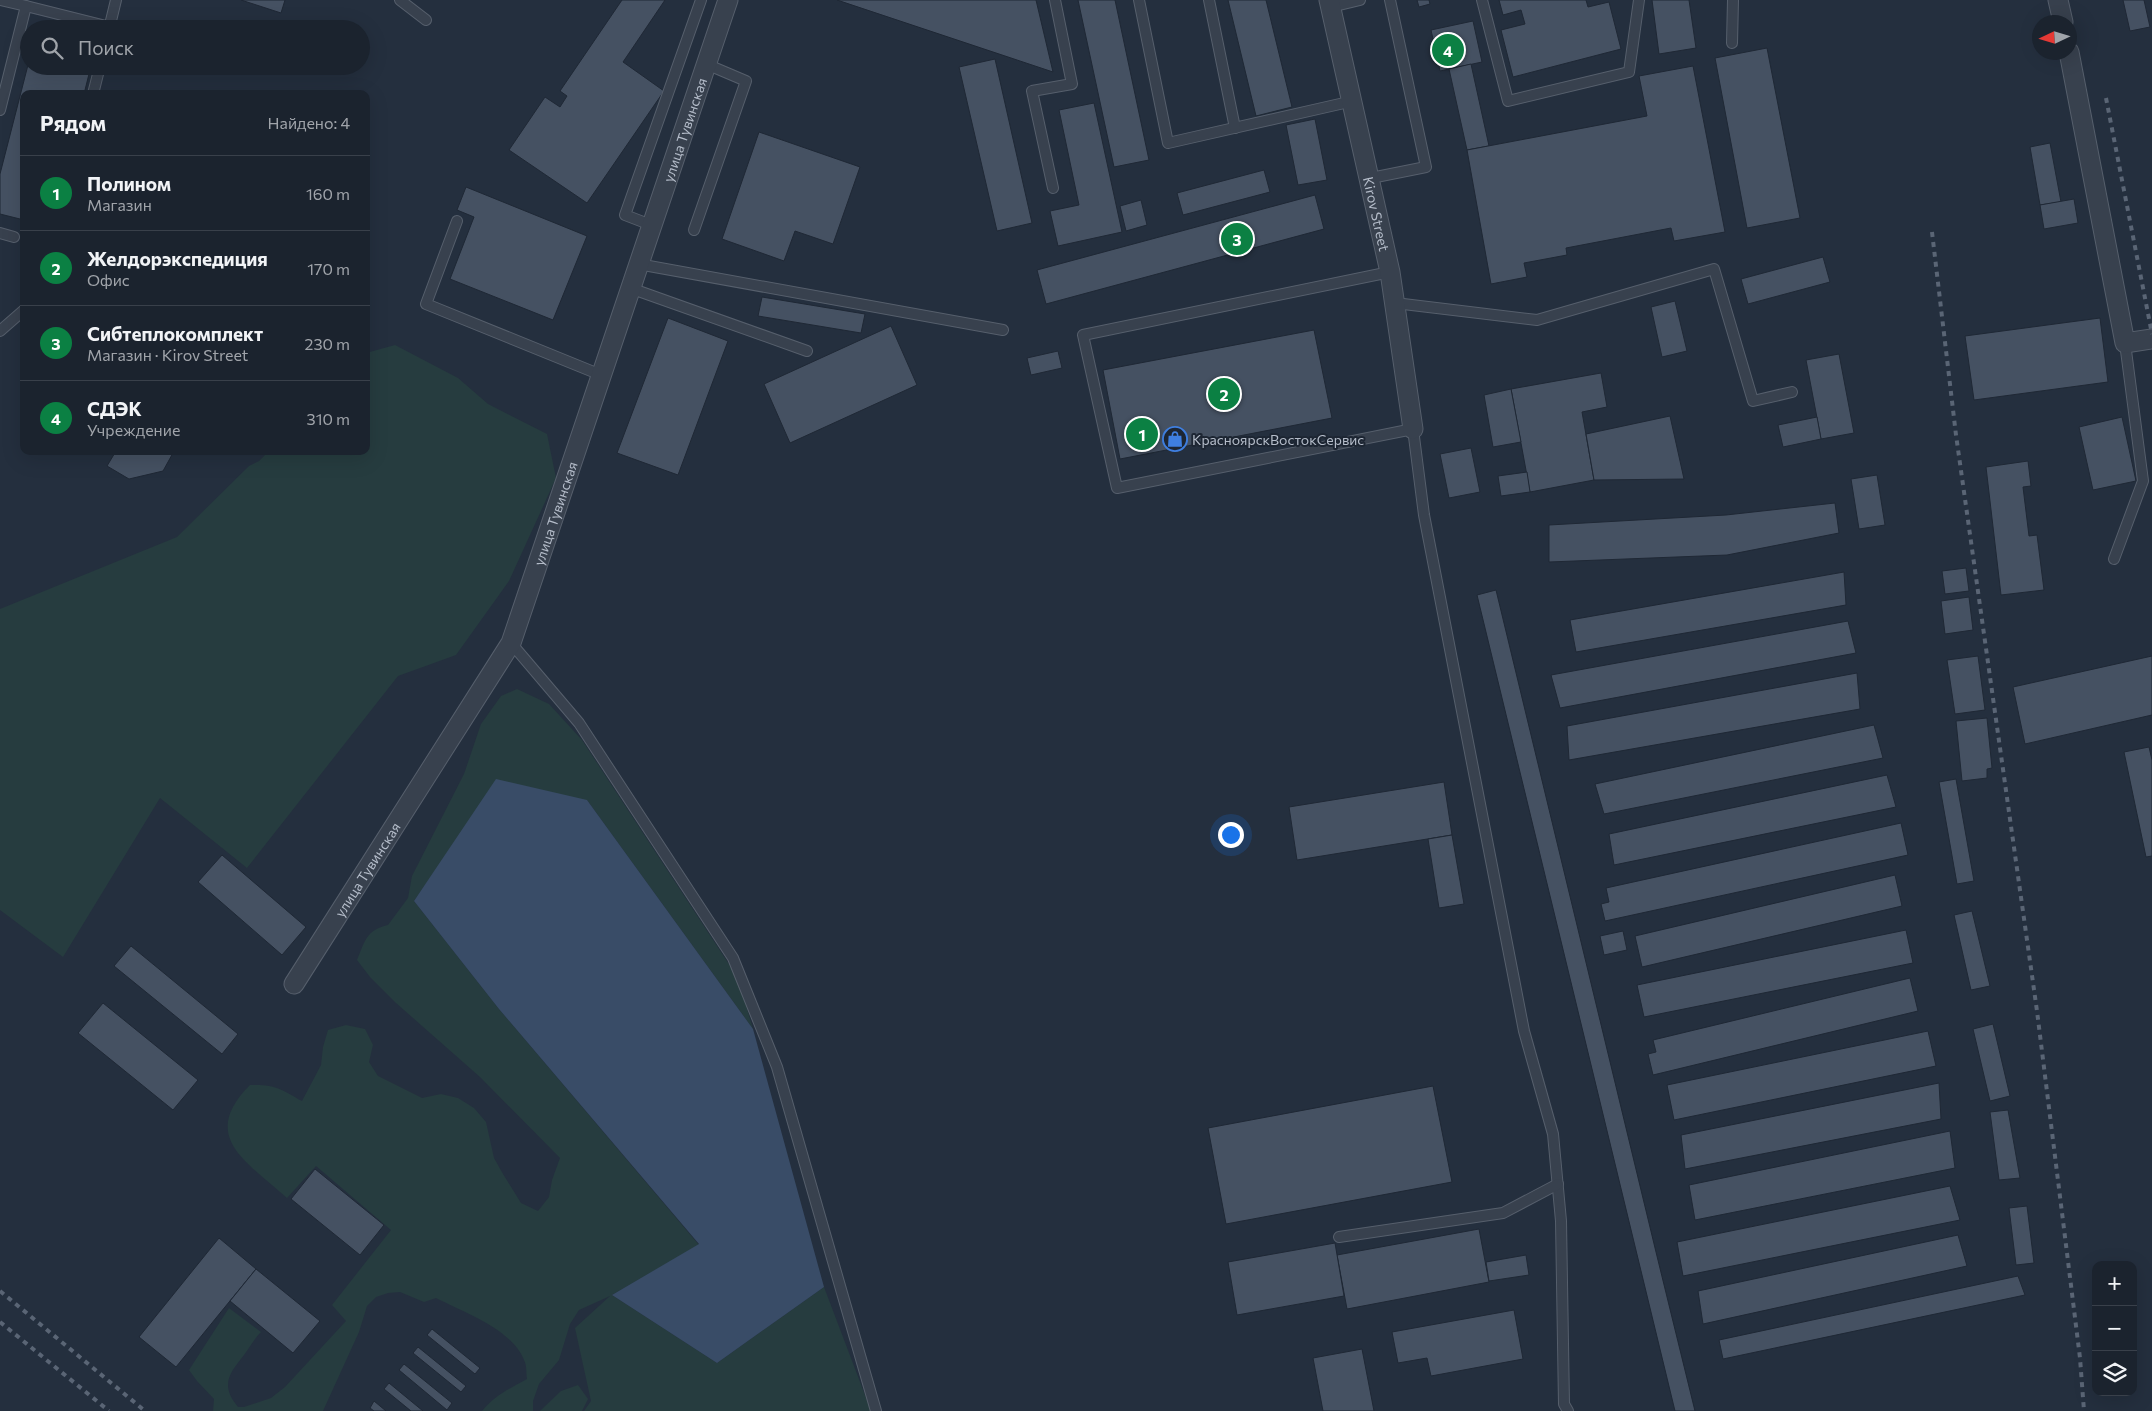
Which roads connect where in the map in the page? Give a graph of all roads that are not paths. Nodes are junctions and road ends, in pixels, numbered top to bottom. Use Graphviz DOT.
graph roads {
  1 [pos="1,0"];
  2 [pos="116,0"];
  3 [pos="400,0"];
  4 [pos="702,0"];
  5 [pos="728,0"];
  6 [pos="1055,0"];
  7 [pos="1139,0"];
  8 [pos="1209,0"];
  9 [pos="1360,0"];
  10 [pos="1390,0"];
  11 [pos="1482,0"];
  12 [pos="1639,0"];
  13 [pos="1733,0"];
  14 [pos="2058,0"];
  15 [pos="1330,4"];
  16 [pos="26,6"];
  17 [pos="2061,15"];
  18 [pos="22,20"];
  19 [pos="79,20"];
  20 [pos="111,20"];
  21 [pos="426,20"];
  22 [pos="20,30"];
  23 [pos="1732,43"];
  24 [pos="2071,60"];
  25 [pos="706,64"];
  26 [pos="98,75"];
  27 [pos="94,90"];
  28 [pos="1353,102"];
  29 [pos="0,110"];
  30 [pos="1235,128"];
  31 [pos="1371,178"];
  32 [pos="1053,188"];
  33 [pos="457,221"];
  34 [pos="651,225"];
  35 [pos="694,230"];
  36 [pos="0,233"];
  37 [pos="14,236"];
  38 [pos="638,264"];
  39 [pos="1390,272"];
  40 [pos="630,288"];
  41 [pos="1395,303"];
  42 [pos="20,314"];
  43 [pos="1003,330"];
  44 [pos="0,331"];
  45 [pos="2152,339"];
  46 [pos="2125,343"];
  47 [pos="807,351"];
  48 [pos="601,375"];
  49 [pos="1792,392"];
  50 [pos="1413,429"];
  51 [pos="2114,559"];
  52 [pos="511,642"];
  53 [pos="294,984"];
  54 [pos="1558,1184"];
  55 [pos="1338,1237"];
  56 [pos="876,1411"];
  57 [pos="1568,1411"];
  1 -- 16 [label="lane"];
  2 -- 20 [label="lane"];
  3 -- 21 [label="lane"];
  4 -- 34 [label="lane"];
  5 -- 25 [label="street, улица Тувинская"];
  6 -- 32 [label="lane"];
  7 -- 30 [label="lane"];
  8 -- 30 [label="lane"];
  9 -- 15 [label="lane"];
  10 -- 31 [label="lane"];
  11 -- 12 [label="lane"];
  13 -- 23 [label="lane"];
  14 -- 17 [label="street"];
  15 -- 28 [label="street, Kirov Street"];
  16 -- 18 [label="lane"];
  16 -- 19 [label="lane"];
  22 -- 29 [label="lane"];
  24 -- 46 [label="street"];
  25 -- 34 [label="street, улица Тувинская"];
  25 -- 35 [label="lane"];
  26 -- 27 [label="lane"];
  28 -- 30 [label="lane"];
  28 -- 31 [label="street, Kirov Street"];
  31 -- 39 [label="street, Kirov Street"];
  33 -- 48 [label="lane"];
  34 -- 38 [label="street, улица Тувинская"];
  36 -- 37 [label="lane"];
  38 -- 40 [label="street, улица Тувинская"];
  38 -- 43 [label="lane"];
  39 -- 41 [label="street, Kirov Street"];
  39 -- 50 [label="lane"];
  40 -- 47 [label="lane"];
  40 -- 48 [label="street, улица Тувинская"];
  41 -- 49 [label="lane"];
  41 -- 50 [label="street, Kirov Street"];
  42 -- 44 [label="lane"];
  45 -- 46 [label="street"];
  46 -- 51 [label="lane"];
  48 -- 52 [label="street, улица Тувинская"];
  50 -- 54 [label="lane"];
  52 -- 53 [label="street, улица Тувинская"];
  52 -- 56 [label="lane"];
  54 -- 55 [label="lane"];
  54 -- 57 [label="lane"];
}
